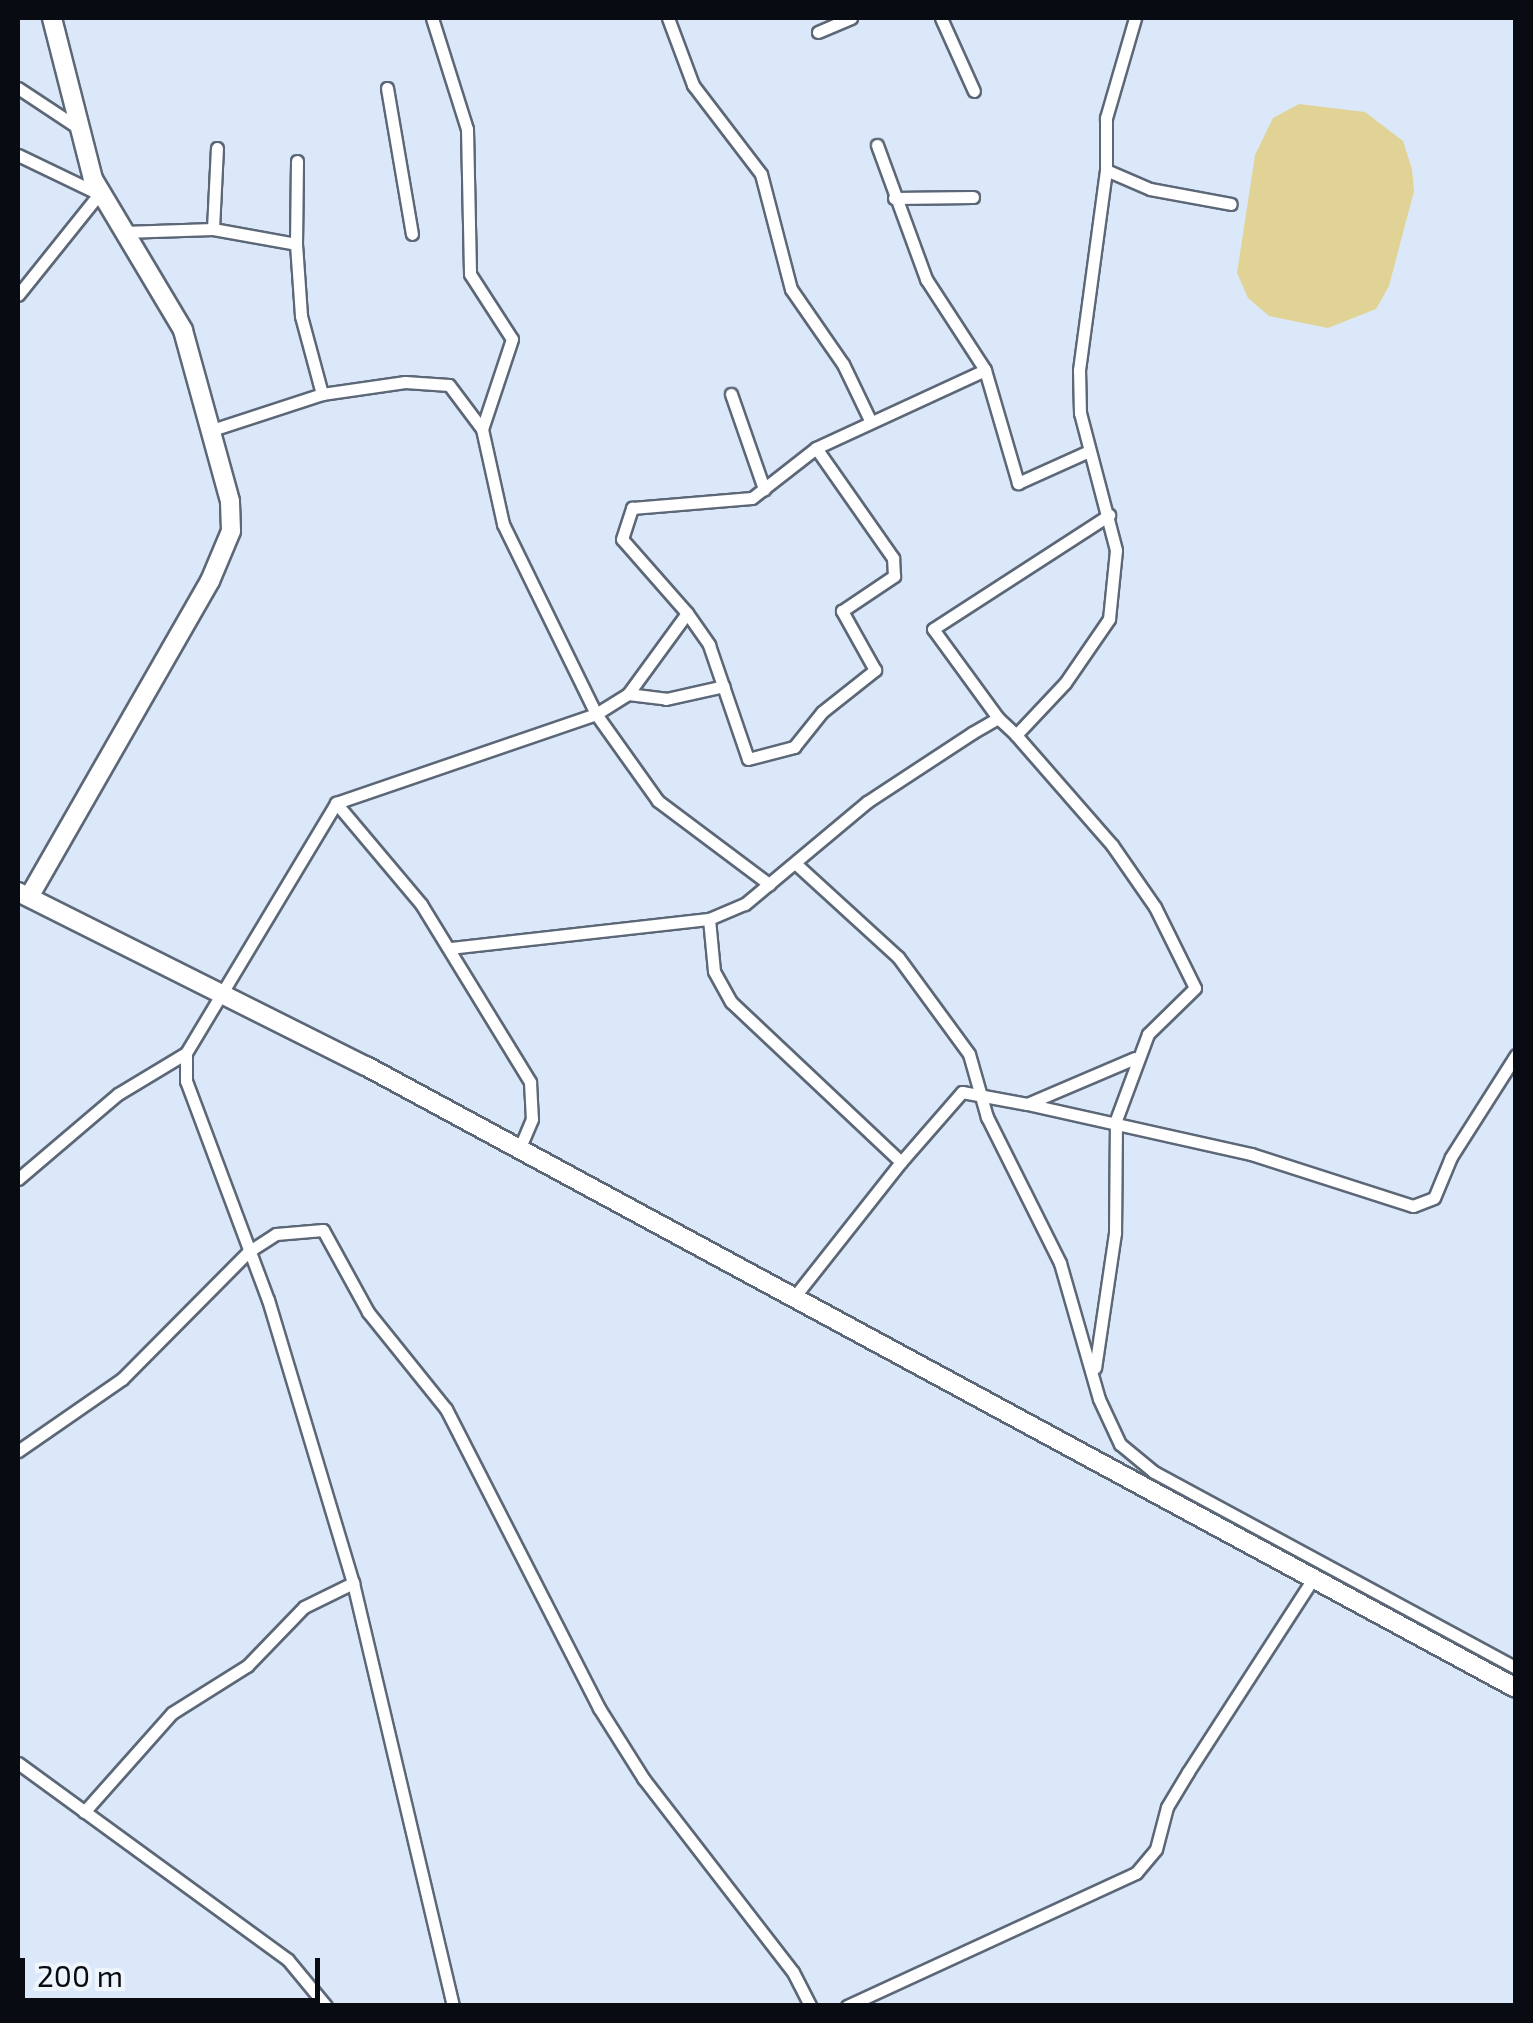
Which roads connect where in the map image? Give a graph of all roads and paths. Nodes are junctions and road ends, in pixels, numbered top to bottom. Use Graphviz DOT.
graph roads {
  1 [pos="52,18"];
  2 [pos="432,18"];
  3 [pos="668,18"];
  4 [pos="850,18"];
  5 [pos="941,18"];
  6 [pos="1135,18"];
  7 [pos="818,32"];
  8 [pos="18,88"];
  9 [pos="387,88"];
  10 [pos="974,91"];
  11 [pos="77,127"];
  12 [pos="877,145"];
  13 [pos="217,148"];
  14 [pos="18,155"];
  15 [pos="296,162"];
  16 [pos="1106,170"];
  17 [pos="100,194"];
  18 [pos="973,196"];
  19 [pos="894,198"];
  20 [pos="1231,204"];
  21 [pos="212,229"];
  22 [pos="123,232"];
  23 [pos="412,234"];
  24 [pos="296,244"];
  25 [pos="18,296"];
  26 [pos="984,370"];
  27 [pos="322,394"];
  28 [pos="731,394"];
  29 [pos="870,420"];
  30 [pos="482,429"];
  31 [pos="212,430"];
  32 [pos="816,448"];
  33 [pos="1089,450"];
  34 [pos="764,489"];
  35 [pos="1109,514"];
  36 [pos="687,614"];
  37 [pos="724,686"];
  38 [pos="628,694"];
  39 [pos="596,714"];
  40 [pos="998,718"];
  41 [pos="1016,735"];
  42 [pos="336,803"];
  43 [pos="796,864"];
  44 [pos="769,884"];
  45 [pos="23,894"];
  46 [pos="709,919"];
  47 [pos="450,948"];
  48 [pos="226,993"];
  49 [pos="186,1053"];
  50 [pos="1516,1056"];
  51 [pos="1135,1058"];
  52 [pos="981,1093"];
  53 [pos="1027,1104"];
  54 [pos="1116,1120"];
  55 [pos="519,1150"];
  56 [pos="900,1162"];
  57 [pos="18,1179"];
  58 [pos="248,1252"];
  59 [pos="795,1296"];
  60 [pos="1095,1373"];
  61 [pos="18,1451"];
  62 [pos="1314,1578"];
  63 [pos="353,1582"];
  64 [pos="1516,1668"];
  65 [pos="1516,1688"];
  66 [pos="18,1763"];
  67 [pos="84,1812"];
  68 [pos="326,2006"];
  69 [pos="452,2006"];
  70 [pos="810,2006"];
  71 [pos="847,2006"];
  1 -- 11 [label="main road"];
  2 -- 30 [label="street"];
  3 -- 29 [label="street"];
  4 -- 7 [label="street"];
  5 -- 10 [label="street"];
  6 -- 16 [label="street"];
  8 -- 11 [label="street"];
  9 -- 23 [label="street"];
  11 -- 17 [label="main road"];
  12 -- 19 [label="street"];
  13 -- 21 [label="street"];
  14 -- 17 [label="street"];
  15 -- 24 [label="street"];
  16 -- 20 [label="street"];
  16 -- 33 [label="street"];
  17 -- 22 [label="main road"];
  17 -- 25 [label="street"];
  18 -- 19 [label="street"];
  19 -- 26 [label="street"];
  21 -- 22 [label="street"];
  21 -- 24 [label="street"];
  22 -- 31 [label="main road"];
  24 -- 27 [label="street"];
  26 -- 29 [label="street"];
  26 -- 33 [label="street"];
  27 -- 30 [label="street"];
  27 -- 31 [label="street"];
  28 -- 34 [label="street"];
  29 -- 32 [label="street"];
  30 -- 39 [label="street"];
  31 -- 45 [label="main road"];
  32 -- 34 [label="street"];
  32 -- 37 [label="street"];
  33 -- 35 [label="street"];
  34 -- 36 [label="street"];
  35 -- 40 [label="street"];
  35 -- 41 [label="street"];
  36 -- 37 [label="street"];
  36 -- 38 [label="street"];
  37 -- 38 [label="street"];
  38 -- 39 [label="street"];
  39 -- 42 [label="street"];
  39 -- 44 [label="street"];
  40 -- 41 [label="street"];
  40 -- 43 [label="street"];
  41 -- 51 [label="street"];
  42 -- 47 [label="street"];
  42 -- 48 [label="street"];
  43 -- 44 [label="street"];
  43 -- 52 [label="street"];
  44 -- 46 [label="street"];
  45 -- 48 [label="main road"];
  46 -- 47 [label="street"];
  46 -- 56 [label="street"];
  47 -- 55 [label="street"];
  48 -- 49 [label="street"];
  48 -- 55 [label="main road"];
  49 -- 57 [label="street"];
  49 -- 58 [label="street"];
  50 -- 54 [label="street"];
  51 -- 53 [label="street"];
  51 -- 54 [label="street"];
  52 -- 53 [label="street"];
  52 -- 56 [label="street"];
  52 -- 60 [label="street"];
  53 -- 54 [label="street"];
  54 -- 60 [label="street"];
  55 -- 59 [label="main road"];
  56 -- 59 [label="street"];
  58 -- 61 [label="street"];
  58 -- 63 [label="street"];
  58 -- 70 [label="street"];
  59 -- 62 [label="main road"];
  60 -- 64 [label="street"];
  62 -- 65 [label="main road"];
  62 -- 71 [label="street"];
  63 -- 67 [label="street"];
  63 -- 69 [label="street"];
  66 -- 67 [label="street"];
  67 -- 68 [label="street"];
}
